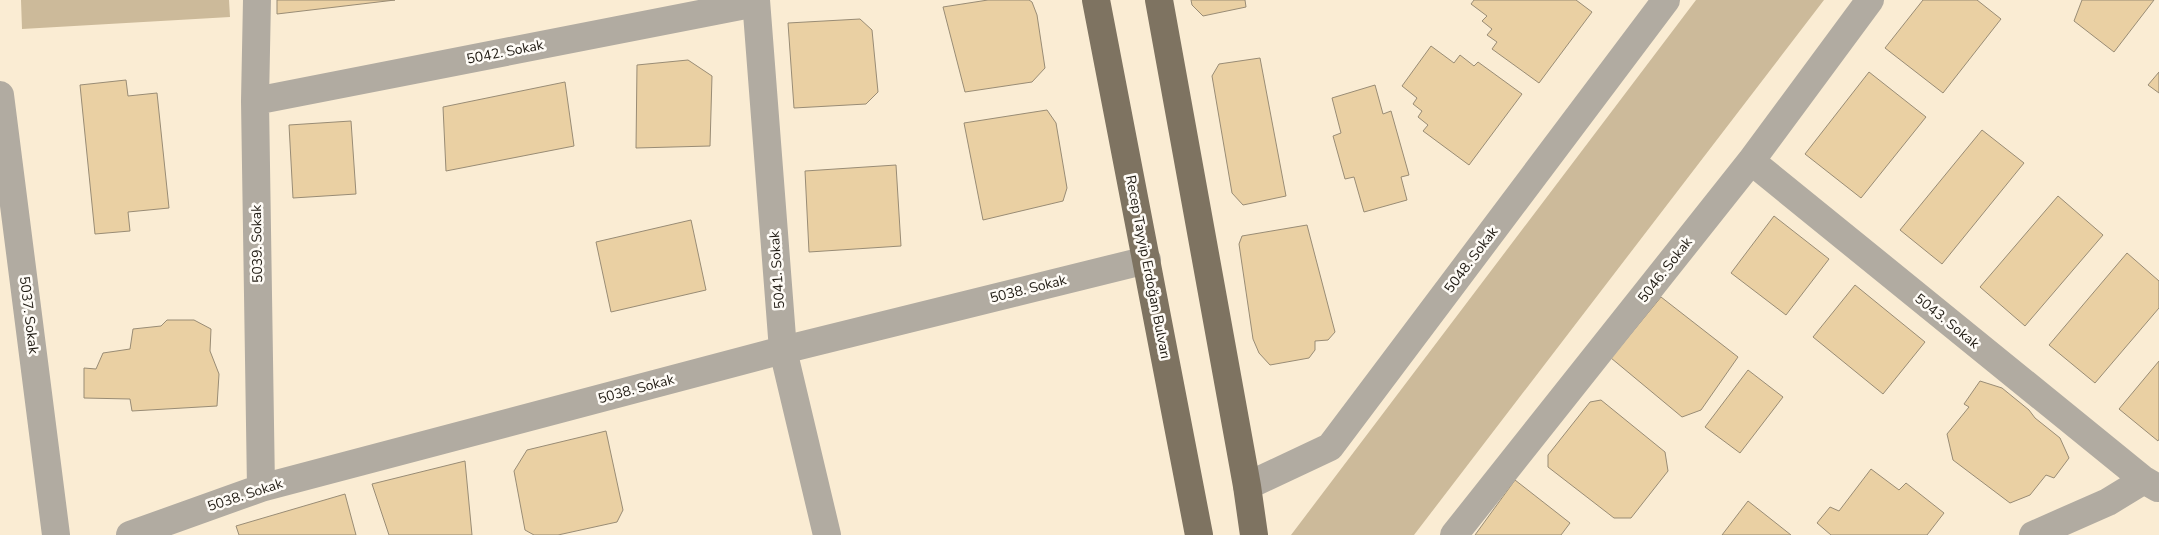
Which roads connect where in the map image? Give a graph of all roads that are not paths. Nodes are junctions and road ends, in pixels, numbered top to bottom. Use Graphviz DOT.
graph roads {
  1 [pos="257,0"];
  2 [pos="1096,0"];
  3 [pos="1159,0"];
  4 [pos="1666,0"];
  5 [pos="1870,0"];
  6 [pos="756,1"];
  7 [pos="0,95"];
  8 [pos="255,101"];
  9 [pos="1751,162"];
  10 [pos="10,235"];
  11 [pos="1147,260"];
  12 [pos="783,350"];
  13 [pos="2151,484"];
  14 [pos="1247,486"];
  15 [pos="261,488"];
  16 [pos="56,535"];
  17 [pos="130,535"];
  18 [pos="826,535"];
  19 [pos="1199,535"];
  20 [pos="1254,535"];
  21 [pos="1454,535"];
  22 [pos="2033,535"];
  1 -- 8 [label="street, 5039. Sokak"];
  2 -- 11 [label="main road, Recep Tayyip Erdoğan Bulvarı"];
  3 -- 14 [label="main road"];
  4 -- 14 [label="street, 5048. Sokak"];
  5 -- 9 [label="street, 5046. Sokak"];
  6 -- 8 [label="street, 5042. Sokak"];
  6 -- 12 [label="street, 5041. Sokak"];
  7 -- 10 [label="street, 5037. Sokak"];
  8 -- 15 [label="street, 5039. Sokak"];
  9 -- 13 [label="street, 5043. Sokak"];
  9 -- 21 [label="street, 5046. Sokak"];
  10 -- 16 [label="street, 5037. Sokak"];
  11 -- 12 [label="street, 5038. Sokak"];
  11 -- 19 [label="main road, Recep Tayyip Erdoğan Bulvarı"];
  12 -- 15 [label="street, 5038. Sokak"];
  12 -- 18 [label="street, 5041. Sokak"];
  13 -- 22 [label="street"];
  14 -- 20 [label="main road"];
  15 -- 17 [label="street, 5038. Sokak"];
}
